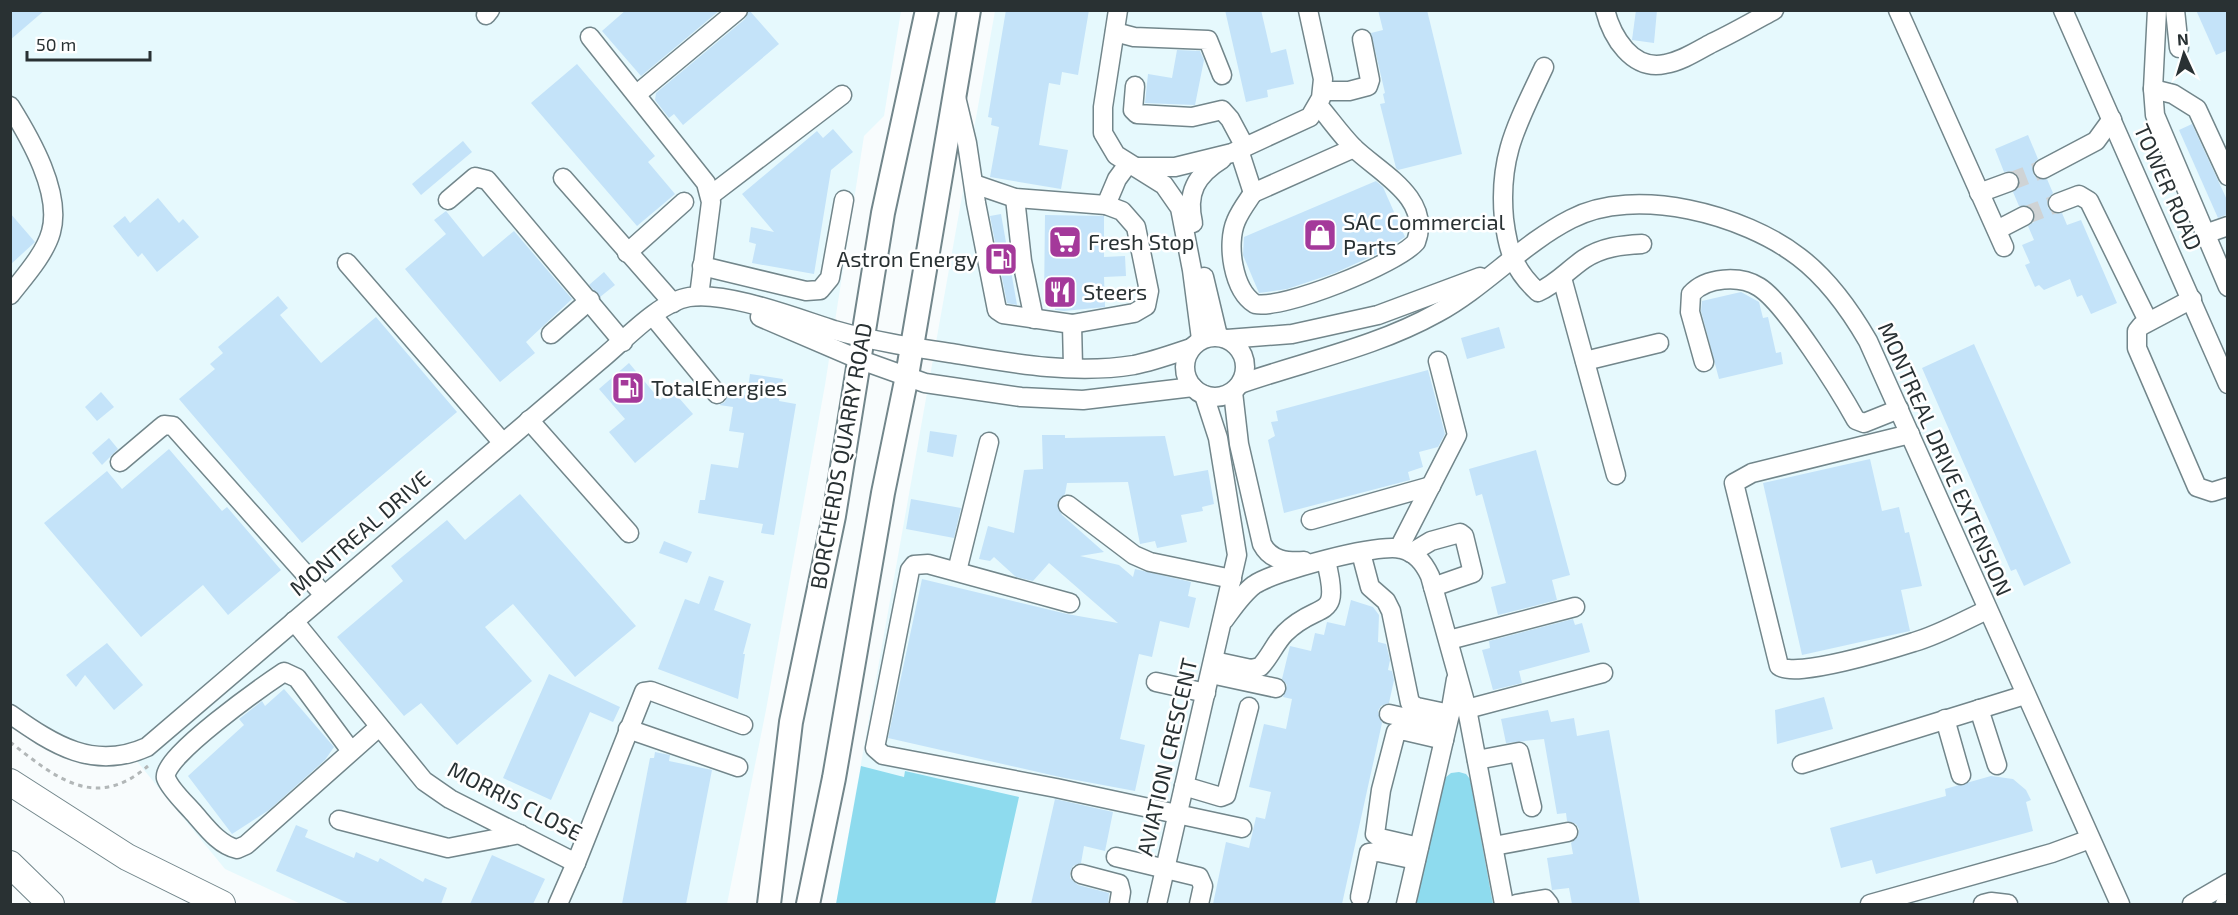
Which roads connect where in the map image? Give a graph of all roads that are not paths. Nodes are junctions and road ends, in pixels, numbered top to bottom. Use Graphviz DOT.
graph roads {
  1 [pos="738,10"];
  2 [pos="927,10"];
  3 [pos="969,10"];
  4 [pos="1119,10"];
  5 [pos="1308,10"];
  6 [pos="1605,10"];
  7 [pos="1774,10"];
  8 [pos="1898,10"];
  9 [pos="2063,10"];
  10 [pos="2157,10"];
  11 [pos="2175,10"];
  12 [pos="1115,32"];
  13 [pos="590,37"];
  14 [pos="1362,39"];
  15 [pos="2179,48"];
  16 [pos="1544,67"];
  17 [pos="1222,75"];
  18 [pos="1136,86"];
  19 [pos="2153,89"];
  20 [pos="637,94"];
  21 [pos="842,95"];
  22 [pos="955,95"];
  23 [pos="1321,98"];
  24 [pos="10,106"];
  25 [pos="2112,119"];
  26 [pos="1354,148"];
  27 [pos="1239,150"];
  28 [pos="1131,166"];
  29 [pos="2043,169"];
  30 [pos="2228,176"];
  31 [pos="563,178"];
  32 [pos="2009,182"];
  33 [pos="974,184"];
  34 [pos="1253,193"];
  35 [pos="1979,193"];
  36 [pos="711,195"];
  37 [pos="1015,198"];
  38 [pos="448,200"];
  39 [pos="844,200"];
  40 [pos="684,202"];
  41 [pos="2058,202"];
  42 [pos="1106,205"];
  43 [pos="2024,216"];
  44 [pos="2228,226"];
  45 [pos="1997,230"];
  46 [pos="2205,234"];
  47 [pos="1642,244"];
  48 [pos="2004,247"];
  49 [pos="627,253"];
  50 [pos="1512,260"];
  51 [pos="347,263"];
  52 [pos="702,266"];
  53 [pos="1491,273"];
  54 [pos="1562,278"];
  55 [pos="2228,287"];
  56 [pos="10,295"];
  57 [pos="699,296"];
  58 [pos="2192,299"];
  59 [pos="590,300"];
  60 [pos="735,302"];
  61 [pos="673,303"];
  62 [pos="653,316"];
  63 [pos="1034,319"];
  64 [pos="2148,321"];
  65 [pos="1072,324"];
  66 [pos="551,334"];
  67 [pos="862,336"];
  68 [pos="1209,341"];
  69 [pos="623,342"];
  70 [pos="1659,343"];
  71 [pos="911,347"];
  72 [pos="858,359"];
  73 [pos="1438,361"];
  74 [pos="1585,361"];
  75 [pos="1704,363"];
  76 [pos="1073,367"];
  77 [pos="907,376"];
  78 [pos="2228,384"];
  79 [pos="1236,388"];
  80 [pos="1198,391"];
  81 [pos="717,394"];
  82 [pos="1899,409"];
  83 [pos="529,420"];
  84 [pos="1910,434"];
  85 [pos="989,442"];
  86 [pos="502,444"];
  87 [pos="120,462"];
  88 [pos="1616,475"];
  89 [pos="1431,486"];
  90 [pos="2228,487"];
  91 [pos="1068,505"];
  92 [pos="1311,520"];
  93 [pos="629,532"];
  94 [pos="1405,551"];
  95 [pos="1361,553"];
  96 [pos="1324,561"];
  97 [pos="957,571"];
  98 [pos="1232,579"];
  99 [pos="1433,587"];
  100 [pos="324,595"];
  101 [pos="1070,603"];
  102 [pos="1575,607"];
  103 [pos="1987,610"];
  104 [pos="1224,620"];
  105 [pos="294,621"];
  106 [pos="1449,640"];
  107 [pos="1212,667"];
  108 [pos="1603,673"];
  109 [pos="1156,682"];
  110 [pos="1276,688"];
  111 [pos="1206,693"];
  112 [pos="2025,694"];
  113 [pos="1249,706"];
  114 [pos="1979,709"];
  115 [pos="10,714"];
  116 [pos="1389,714"];
  117 [pos="1945,719"];
  118 [pos="1452,723"];
  119 [pos="743,725"];
  120 [pos="379,727"];
  121 [pos="628,729"];
  122 [pos="351,751"];
  123 [pos="1477,760"];
  124 [pos="1802,764"];
  125 [pos="1997,765"];
  126 [pos="738,767"];
  127 [pos="1961,776"];
  128 [pos="10,782"];
  129 [pos="1184,786"];
  130 [pos="1532,807"];
  131 [pos="1178,814"];
  132 [pos="339,820"];
  133 [pos="1242,828"];
  134 [pos="1568,832"];
  135 [pos="520,834"];
  136 [pos="2090,839"];
  137 [pos="1494,846"];
  138 [pos="1418,854"];
  139 [pos="1116,856"];
  140 [pos="576,863"];
  141 [pos="10,864"];
  142 [pos="1165,868"];
  143 [pos="1081,874"];
  144 [pos="2228,883"];
  145 [pos="1360,897"];
  146 [pos="51,904"];
  147 [pos="222,904"];
  148 [pos="558,904"];
  149 [pos="769,904"];
  150 [pos="808,904"];
  151 [pos="1119,904"];
  152 [pos="1157,904"];
  153 [pos="1199,904"];
  154 [pos="1406,904"];
  155 [pos="1504,904"];
  156 [pos="1516,904"];
  157 [pos="1549,904"];
  158 [pos="1870,904"];
  159 [pos="1983,904"];
  160 [pos="2008,904"];
  161 [pos="2120,904"];
  162 [pos="2192,904"];
  1 -- 20 [label="street"];
  2 -- 67 [label="main road, BORCHERDS QUARRY ROAD"];
  3 -- 22 [label="main road"];
  4 -- 12 [label="street"];
  5 -- 23 [label="street"];
  6 -- 7 [label="street"];
  8 -- 35 [label="street"];
  9 -- 25 [label="street, TOWER ROAD"];
  10 -- 19 [label="street"];
  11 -- 15 [label="street"];
  12 -- 17 [label="street"];
  12 -- 28 [label="street"];
  13 -- 20 [label="street"];
  14 -- 23 [label="street"];
  16 -- 50 [label="street"];
  18 -- 27 [label="street"];
  19 -- 30 [label="street"];
  19 -- 46 [label="street"];
  20 -- 36 [label="street"];
  21 -- 36 [label="street"];
  22 -- 33 [label="street"];
  22 -- 71 [label="main road"];
  23 -- 26 [label="street"];
  23 -- 27 [label="street"];
  24 -- 56 [label="street"];
  25 -- 29 [label="street"];
  25 -- 58 [label="street, TOWER ROAD"];
  26 -- 34 [label="street"];
  26 -- 34 [label="street"];
  27 -- 28 [label="street"];
  27 -- 34 [label="street"];
  27 -- 68 [label="street"];
  28 -- 42 [label="street"];
  28 -- 68 [label="street"];
  31 -- 49 [label="street"];
  32 -- 35 [label="street"];
  33 -- 37 [label="street"];
  33 -- 63 [label="street"];
  35 -- 45 [label="street"];
  36 -- 52 [label="street"];
  37 -- 42 [label="street"];
  37 -- 63 [label="street"];
  38 -- 59 [label="street"];
  39 -- 52 [label="street"];
  40 -- 49 [label="street"];
  41 -- 64 [label="street"];
  42 -- 65 [label="street"];
  43 -- 45 [label="street"];
  44 -- 46 [label="street"];
  45 -- 48 [label="street"];
  46 -- 55 [label="street"];
  47 -- 54 [label="street"];
  49 -- 61 [label="street"];
  50 -- 53 [label="street, MONTREAL DRIVE EXTENSION"];
  50 -- 54 [label="street"];
  50 -- 82 [label="street, MONTREAL DRIVE EXTENSION"];
  51 -- 86 [label="street"];
  52 -- 57 [label="street"];
  53 -- 68 [label="street, MONTREAL DRIVE EXTENSION"];
  53 -- 79 [label="street, MONTREAL DRIVE EXTENSION"];
  54 -- 74 [label="street"];
  57 -- 60 [label="street, MONTREAL DRIVE"];
  57 -- 61 [label="street, MONTREAL DRIVE"];
  58 -- 64 [label="street"];
  58 -- 78 [label="street, TOWER ROAD"];
  59 -- 66 [label="street"];
  59 -- 69 [label="street"];
  60 -- 67 [label="street, MONTREAL DRIVE"];
  60 -- 72 [label="street, MONTREAL DRIVE"];
  61 -- 62 [label="street, MONTREAL DRIVE"];
  62 -- 69 [label="street, MONTREAL DRIVE"];
  62 -- 81 [label="street"];
  63 -- 65 [label="street"];
  64 -- 90 [label="street"];
  65 -- 76 [label="street"];
  67 -- 71 [label="street, MONTREAL DRIVE EXTENSION"];
  67 -- 72 [label="main road, BORCHERDS QUARRY ROAD"];
  68 -- 76 [label="street, MONTREAL DRIVE EXTENSION"];
  68 -- 79 [label="street"];
  68 -- 80 [label="street"];
  69 -- 83 [label="street, MONTREAL DRIVE"];
  70 -- 74 [label="street"];
  71 -- 76 [label="street, MONTREAL DRIVE EXTENSION"];
  71 -- 77 [label="main road"];
  72 -- 77 [label="street, MONTREAL DRIVE"];
  72 -- 149 [label="main road, BORCHERDS QUARRY ROAD"];
  73 -- 89 [label="street"];
  74 -- 88 [label="street"];
  75 -- 82 [label="street"];
  77 -- 80 [label="street"];
  77 -- 150 [label="main road"];
  79 -- 80 [label="street"];
  79 -- 96 [label="street, AVIATION CRESCENT"];
  80 -- 98 [label="street, AVIATION CRESCENT"];
  82 -- 84 [label="street, MONTREAL DRIVE EXTENSION"];
  83 -- 86 [label="street, MONTREAL DRIVE"];
  83 -- 93 [label="street"];
  84 -- 103 [label="street, MONTREAL DRIVE EXTENSION"];
  84 -- 103 [label="street"];
  85 -- 97 [label="street"];
  86 -- 100 [label="street, MONTREAL DRIVE"];
  87 -- 100 [label="street"];
  89 -- 92 [label="street"];
  89 -- 94 [label="street"];
  91 -- 98 [label="street"];
  94 -- 95 [label="street, AVIATION CRESCENT"];
  94 -- 99 [label="street"];
  94 -- 99 [label="street"];
  95 -- 96 [label="street, AVIATION CRESCENT"];
  95 -- 118 [label="street"];
  96 -- 104 [label="street, AVIATION CRESCENT"];
  96 -- 107 [label="street"];
  97 -- 101 [label="street"];
  97 -- 131 [label="street"];
  98 -- 104 [label="street, AVIATION CRESCENT"];
  99 -- 106 [label="street"];
  100 -- 105 [label="street, MONTREAL DRIVE"];
  102 -- 106 [label="street"];
  103 -- 112 [label="street, MONTREAL DRIVE EXTENSION"];
  104 -- 107 [label="street, AVIATION CRESCENT"];
  105 -- 115 [label="street, MONTREAL DRIVE"];
  105 -- 120 [label="street, MORRIS CLOSE"];
  106 -- 118 [label="street"];
  107 -- 110 [label="street"];
  107 -- 111 [label="street, AVIATION CRESCENT"];
  108 -- 118 [label="street"];
  109 -- 111 [label="street"];
  111 -- 129 [label="street, AVIATION CRESCENT"];
  112 -- 114 [label="street"];
  112 -- 136 [label="street, MONTREAL DRIVE EXTENSION"];
  113 -- 129 [label="street"];
  114 -- 117 [label="street"];
  114 -- 125 [label="street"];
  116 -- 118 [label="street"];
  117 -- 124 [label="street"];
  117 -- 127 [label="street"];
  118 -- 123 [label="street"];
  118 -- 138 [label="street"];
  118 -- 138 [label="street"];
  119 -- 121 [label="street, MORRIS CLOSE"];
  120 -- 122 [label="street"];
  120 -- 135 [label="street, MORRIS CLOSE"];
  121 -- 126 [label="street"];
  121 -- 140 [label="street, MORRIS CLOSE"];
  122 -- 122 [label="street"];
  123 -- 130 [label="street"];
  123 -- 137 [label="street"];
  128 -- 147 [label="highway"];
  129 -- 131 [label="street, AVIATION CRESCENT"];
  131 -- 133 [label="street"];
  131 -- 142 [label="street, AVIATION CRESCENT"];
  132 -- 135 [label="street"];
  134 -- 137 [label="street"];
  135 -- 140 [label="street, MORRIS CLOSE"];
  136 -- 158 [label="street"];
  136 -- 161 [label="street, MONTREAL DRIVE EXTENSION"];
  137 -- 155 [label="street"];
  138 -- 145 [label="street"];
  138 -- 154 [label="street"];
  139 -- 142 [label="street"];
  140 -- 148 [label="street"];
  141 -- 146 [label="highway"];
  142 -- 152 [label="street, AVIATION CRESCENT"];
  142 -- 153 [label="street"];
  143 -- 151 [label="street"];
  144 -- 162 [label="street"];
  156 -- 157 [label="street"];
  159 -- 160 [label="street"];
}
